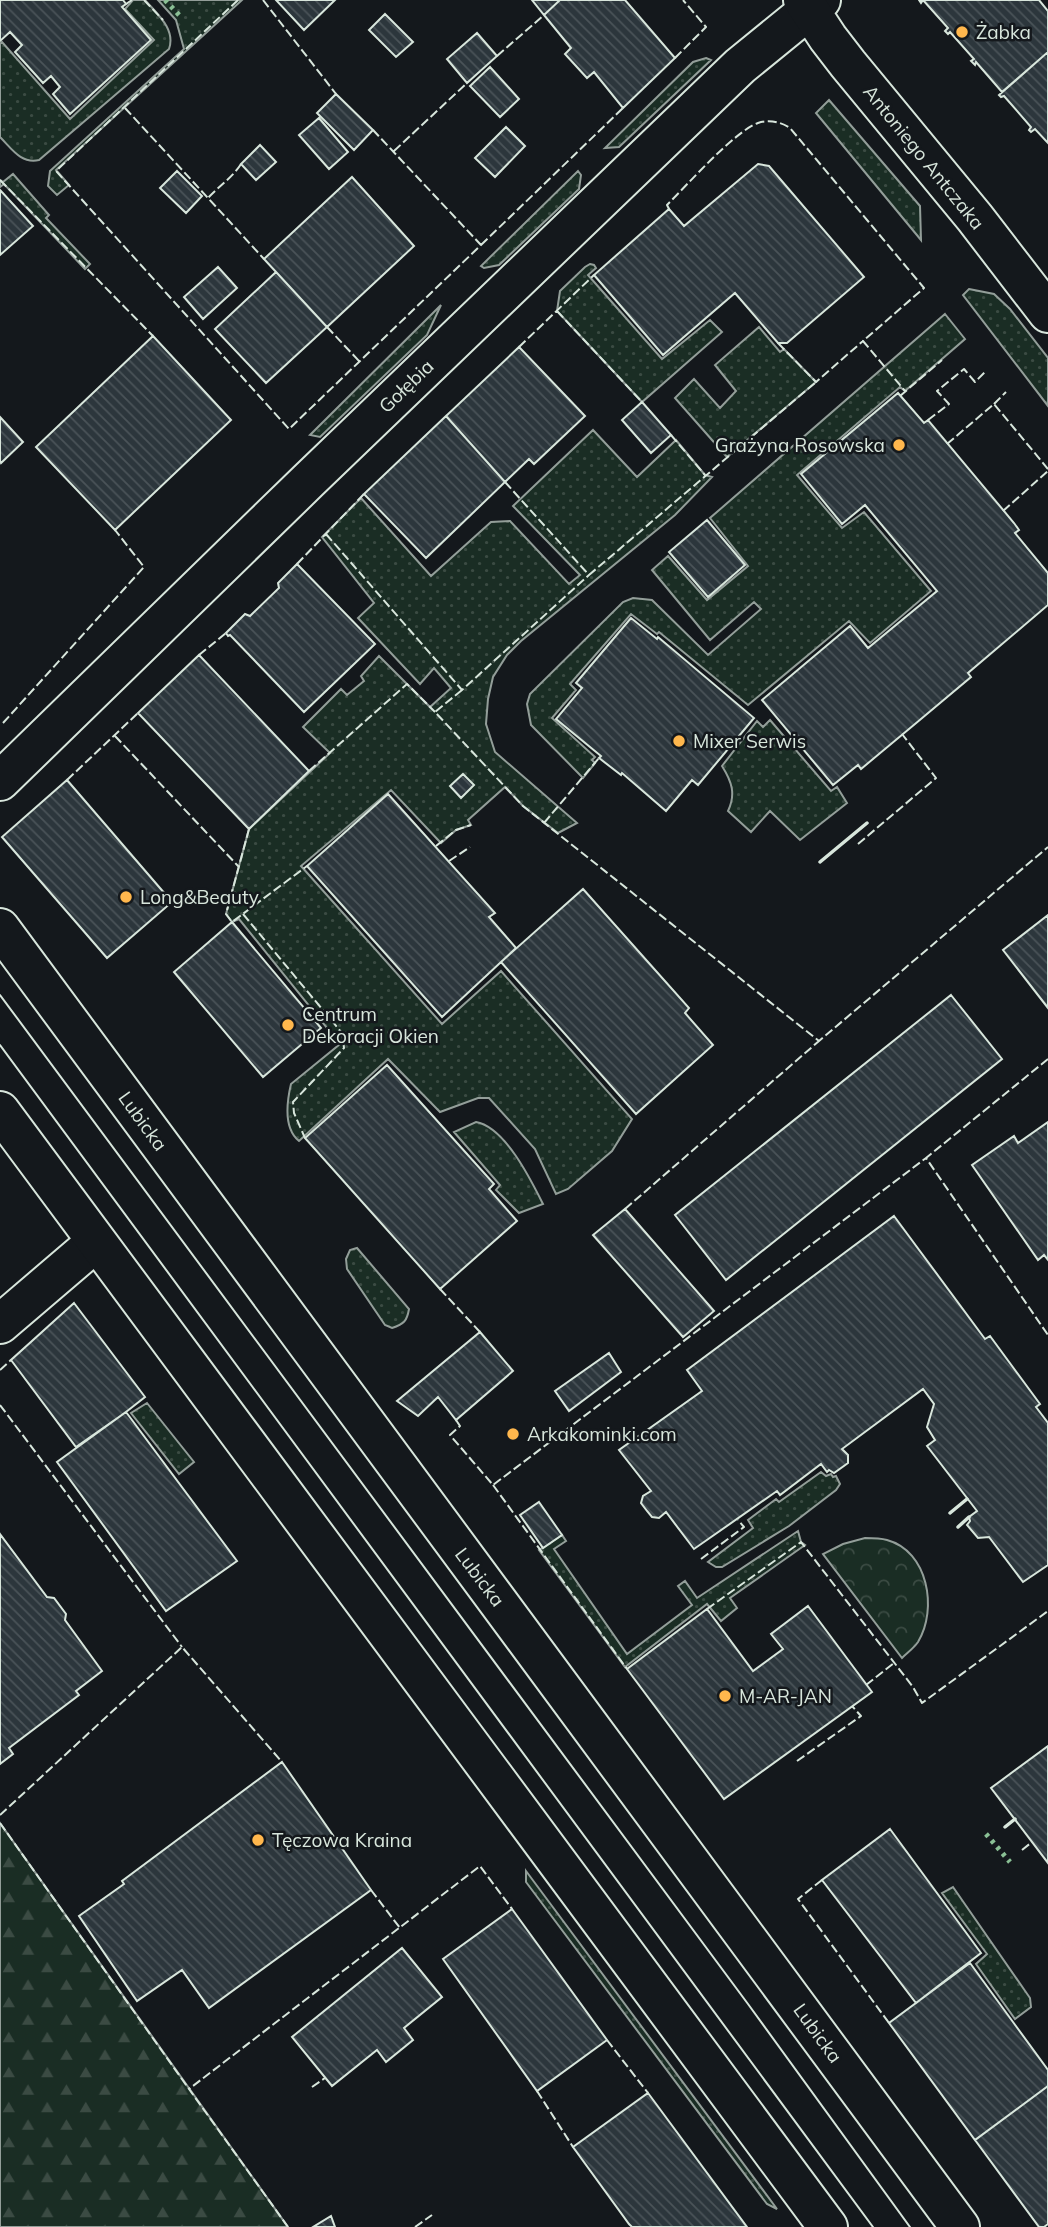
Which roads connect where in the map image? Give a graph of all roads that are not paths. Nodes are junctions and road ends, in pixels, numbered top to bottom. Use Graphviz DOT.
graph roads {
  1 [pos="811,3"];
  2 [pos="1048,313"];
  3 [pos="0,781"];
  4 [pos="0,928"];
  5 [pos="0,1111"];
  6 [pos="96,1242"];
  7 [pos="0,1324"];
  8 [pos="828,2227"];
  9 [pos="960,2227"];
  1 -- 2 [label="main road, Antoniego Antczaka"];
  1 -- 3 [label="main road, Gołębia"];
  4 -- 9 [label="main road, Lubicka"];
  5 -- 6 [label="main road"];
  6 -- 7 [label="main road"];
  6 -- 8 [label="main road"];
}
